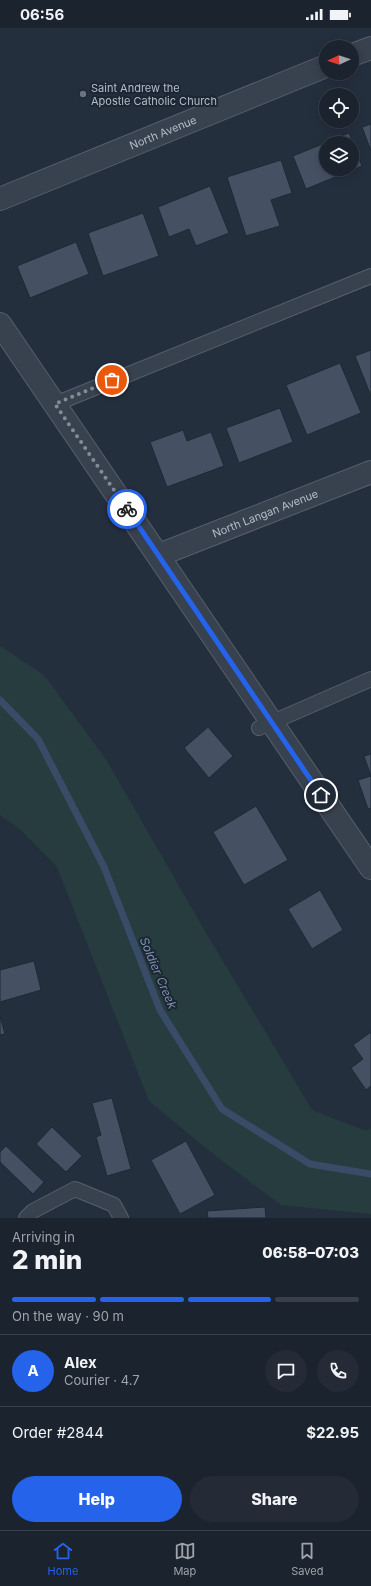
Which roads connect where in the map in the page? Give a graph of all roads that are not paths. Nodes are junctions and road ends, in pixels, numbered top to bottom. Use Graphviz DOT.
graph roads {
  1 [pos="371,48"];
  2 [pos="359,52"];
  3 [pos="319,69"];
  4 [pos="0,199"];
  5 [pos="371,276"];
  6 [pos="0,324"];
  7 [pos="55,404"];
  8 [pos="371,472"];
  9 [pos="159,555"];
  10 [pos="371,680"];
  11 [pos="265,725"];
  12 [pos="371,868"];
  13 [pos="26,1218"];
  14 [pos="121,1218"];
  1 -- 2 [label="street"];
  3 -- 4 [label="street, North Avenue"];
  5 -- 7 [label="lane"];
  6 -- 7 [label="street"];
  7 -- 9 [label="street"];
  8 -- 9 [label="street, North Langan Avenue"];
  9 -- 11 [label="street"];
  10 -- 11 [label="lane"];
  11 -- 12 [label="street"];
  13 -- 14 [label="lane"];
}
